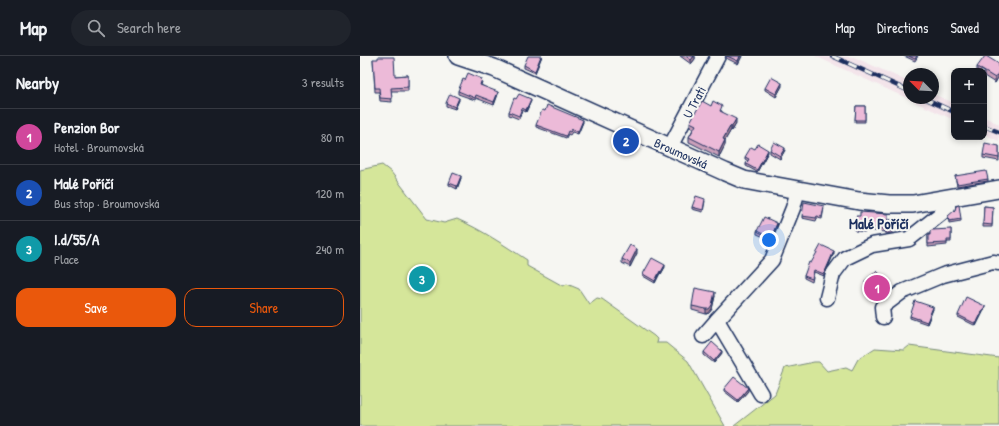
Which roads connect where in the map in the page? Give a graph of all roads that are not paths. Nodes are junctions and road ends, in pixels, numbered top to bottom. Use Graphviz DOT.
graph roads {
  1 [pos="458,56"];
  2 [pos="718,56"];
  3 [pos="670,147"];
  4 [pos="999,189"];
  5 [pos="798,190"];
  6 [pos="948,199"];
  7 [pos="999,263"];
  8 [pos="827,298"];
  9 [pos="883,317"];
  10 [pos="718,320"];
  11 [pos="703,336"];
  12 [pos="761,394"];
  1 -- 3 [label="main road, Broumovská"];
  2 -- 3 [label="street, U Trati"];
  3 -- 5 [label="main road, Broumovská"];
  4 -- 6 [label="main road, Broumovská"];
  5 -- 6 [label="main road, Broumovská"];
  5 -- 10 [label="street"];
  6 -- 8 [label="street"];
  7 -- 9 [label="street"];
  10 -- 11 [label="street"];
  10 -- 12 [label="street"];
}
